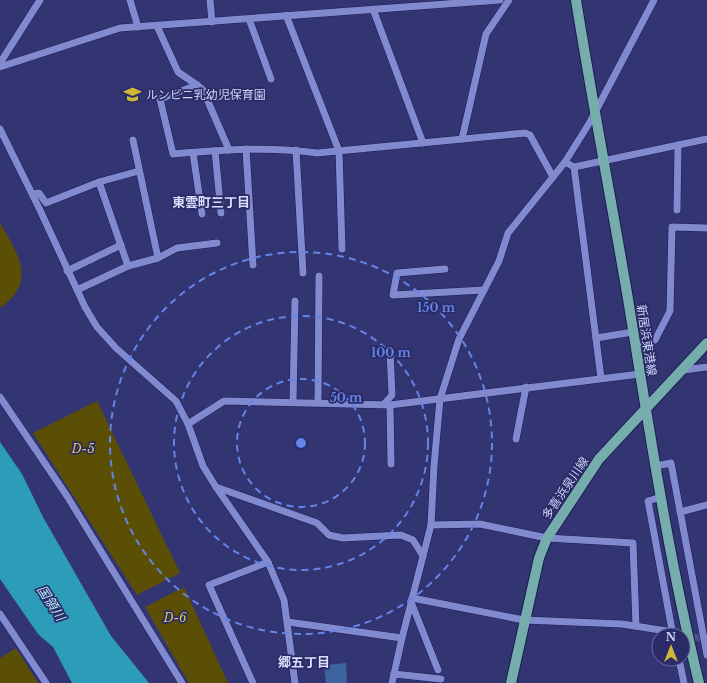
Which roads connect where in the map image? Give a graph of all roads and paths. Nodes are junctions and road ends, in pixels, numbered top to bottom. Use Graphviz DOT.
graph roads {
  1 [pos="40,0"];
  2 [pos="130,0"];
  3 [pos="210,0"];
  4 [pos="500,0"];
  5 [pos="509,0"];
  6 [pos="576,0"];
  7 [pos="654,0"];
  8 [pos="373,9"];
  9 [pos="286,16"];
  10 [pos="249,19"];
  11 [pos="212,22"];
  12 [pos="157,26"];
  13 [pos="138,28"];
  14 [pos="0,63"];
  15 [pos="0,67"];
  16 [pos="271,79"];
  17 [pos="197,85"];
  18 [pos="594,113"];
  19 [pos="0,129"];
  20 [pos="462,139"];
  21 [pos="707,139"];
  22 [pos="133,140"];
  23 [pos="423,142"];
  24 [pos="678,145"];
  25 [pos="246,149"];
  26 [pos="230,150"];
  27 [pos="296,150"];
  28 [pos="215,151"];
  29 [pos="339,151"];
  30 [pos="193,153"];
  31 [pos="605,160"];
  32 [pos="565,162"];
  33 [pos="574,167"];
  34 [pos="139,171"];
  35 [pos="553,177"];
  36 [pos="98,182"];
  37 [pos="32,194"];
  38 [pos="677,210"];
  39 [pos="221,213"];
  40 [pos="202,214"];
  41 [pos="707,228"];
  42 [pos="217,243"];
  43 [pos="120,245"];
  44 [pos="342,249"];
  45 [pos="158,258"];
  46 [pos="253,265"];
  47 [pos="128,266"];
  48 [pos="445,269"];
  49 [pos="67,271"];
  50 [pos="303,273"];
  51 [pos="319,276"];
  52 [pos="77,290"];
  53 [pos="484,290"];
  54 [pos="295,301"];
  55 [pos="633,332"];
  56 [pos="596,338"];
  57 [pos="707,343"];
  58 [pos="635,345"];
  59 [pos="390,352"];
  60 [pos="707,367"];
  61 [pos="684,370"];
  62 [pos="640,374"];
  63 [pos="601,378"];
  64 [pos="526,387"];
  65 [pos="0,397"];
  66 [pos="440,398"];
  67 [pos="293,402"];
  68 [pos="318,402"];
  69 [pos="387,405"];
  70 [pos="645,410"];
  71 [pos="188,424"];
  72 [pos="516,438"];
  73 [pos="391,464"];
  74 [pos="656,466"];
  75 [pos="216,487"];
  76 [pos="661,497"];
  77 [pos="707,505"];
  78 [pos="680,512"];
  79 [pos="431,526"];
  80 [pos="547,538"];
  81 [pos="423,556"];
  82 [pos="268,562"];
  83 [pos="412,600"];
  84 [pos="0,614"];
  85 [pos="524,620"];
  86 [pos="288,622"];
  87 [pos="636,626"];
  88 [pos="672,627"];
  89 [pos="651,629"];
  90 [pos="402,638"];
  91 [pos="705,638"];
  92 [pos="707,655"];
  93 [pos="680,667"];
  94 [pos="438,670"];
  95 [pos="394,674"];
  96 [pos="441,679"];
  97 [pos="46,683"];
  98 [pos="182,683"];
  99 [pos="253,683"];
  100 [pos="295,683"];
  101 [pos="392,683"];
  102 [pos="511,683"];
  103 [pos="683,683"];
  104 [pos="699,683"];
  1 -- 14 [label="street"];
  2 -- 13 [label="street"];
  3 -- 11 [label="street"];
  4 -- 8 [label="street"];
  5 -- 20 [label="street"];
  6 -- 18 [label="main road, 新居浜東港線"];
  7 -- 18 [label="street"];
  8 -- 9 [label="street"];
  8 -- 23 [label="street"];
  9 -- 10 [label="street"];
  9 -- 29 [label="street"];
  10 -- 11 [label="street"];
  10 -- 16 [label="street"];
  11 -- 12 [label="street"];
  12 -- 13 [label="street"];
  12 -- 17 [label="street"];
  13 -- 15 [label="street"];
  17 -- 26 [label="street"];
  17 -- 30 [label="street"];
  18 -- 31 [label="main road, 新居浜東港線"];
  18 -- 32 [label="street"];
  19 -- 37 [label="street"];
  20 -- 23 [label="street"];
  20 -- 35 [label="street"];
  21 -- 24 [label="street"];
  22 -- 34 [label="street"];
  23 -- 29 [label="street"];
  24 -- 31 [label="street"];
  24 -- 38 [label="street"];
  25 -- 26 [label="street"];
  25 -- 27 [label="street"];
  25 -- 46 [label="street"];
  26 -- 28 [label="street"];
  27 -- 29 [label="street"];
  27 -- 50 [label="street"];
  28 -- 30 [label="street"];
  28 -- 39 [label="street"];
  29 -- 44 [label="street"];
  30 -- 40 [label="street"];
  31 -- 33 [label="street"];
  31 -- 55 [label="main road, 新居浜東港線"];
  32 -- 33 [label="street"];
  32 -- 35 [label="street"];
  33 -- 56 [label="street"];
  34 -- 36 [label="street"];
  34 -- 45 [label="street"];
  35 -- 53 [label="street"];
  36 -- 37 [label="street"];
  36 -- 43 [label="street"];
  37 -- 49 [label="street"];
  41 -- 58 [label="street"];
  42 -- 45 [label="street"];
  43 -- 47 [label="street"];
  43 -- 49 [label="street"];
  45 -- 47 [label="street"];
  47 -- 52 [label="street"];
  48 -- 53 [label="street"];
  49 -- 52 [label="street"];
  51 -- 68 [label="street"];
  52 -- 71 [label="street"];
  53 -- 66 [label="street"];
  54 -- 67 [label="street"];
  55 -- 56 [label="street"];
  55 -- 58 [label="main road, 新居浜東港線"];
  56 -- 63 [label="street"];
  57 -- 61 [label="main road, 多喜浜泉川線"];
  58 -- 62 [label="main road, 新居浜東港線"];
  59 -- 69 [label="street"];
  60 -- 61 [label="street"];
  61 -- 70 [label="main road, 多喜浜泉川線"];
  62 -- 63 [label="street"];
  62 -- 70 [label="main road, 新居浜東港線"];
  63 -- 64 [label="street"];
  64 -- 66 [label="street"];
  64 -- 72 [label="street"];
  65 -- 98 [label="street"];
  66 -- 69 [label="street"];
  66 -- 79 [label="street"];
  67 -- 68 [label="street"];
  67 -- 71 [label="street"];
  68 -- 69 [label="street"];
  69 -- 73 [label="street"];
  70 -- 74 [label="main road, 新居浜東港線"];
  70 -- 80 [label="main road, 多喜浜泉川線"];
  71 -- 75 [label="street"];
  74 -- 76 [label="main road, 新居浜東港線"];
  74 -- 78 [label="street"];
  75 -- 81 [label="street"];
  75 -- 82 [label="street"];
  76 -- 88 [label="street"];
  76 -- 104 [label="main road, 新居浜東港線"];
  77 -- 78 [label="street"];
  78 -- 91 [label="street"];
  79 -- 80 [label="street"];
  79 -- 81 [label="street"];
  80 -- 85 [label="main road, 多喜浜泉川線"];
  80 -- 87 [label="street"];
  81 -- 83 [label="street"];
  82 -- 86 [label="street"];
  82 -- 99 [label="street"];
  83 -- 85 [label="street"];
  83 -- 90 [label="street"];
  83 -- 94 [label="street"];
  84 -- 97 [label="street"];
  85 -- 87 [label="street"];
  85 -- 102 [label="main road, 多喜浜泉川線"];
  86 -- 90 [label="street"];
  86 -- 100 [label="street"];
  87 -- 89 [label="street"];
  90 -- 95 [label="street"];
  91 -- 92 [label="street"];
  93 -- 103 [label="street"];
  95 -- 96 [label="street"];
  95 -- 101 [label="street"];
}
